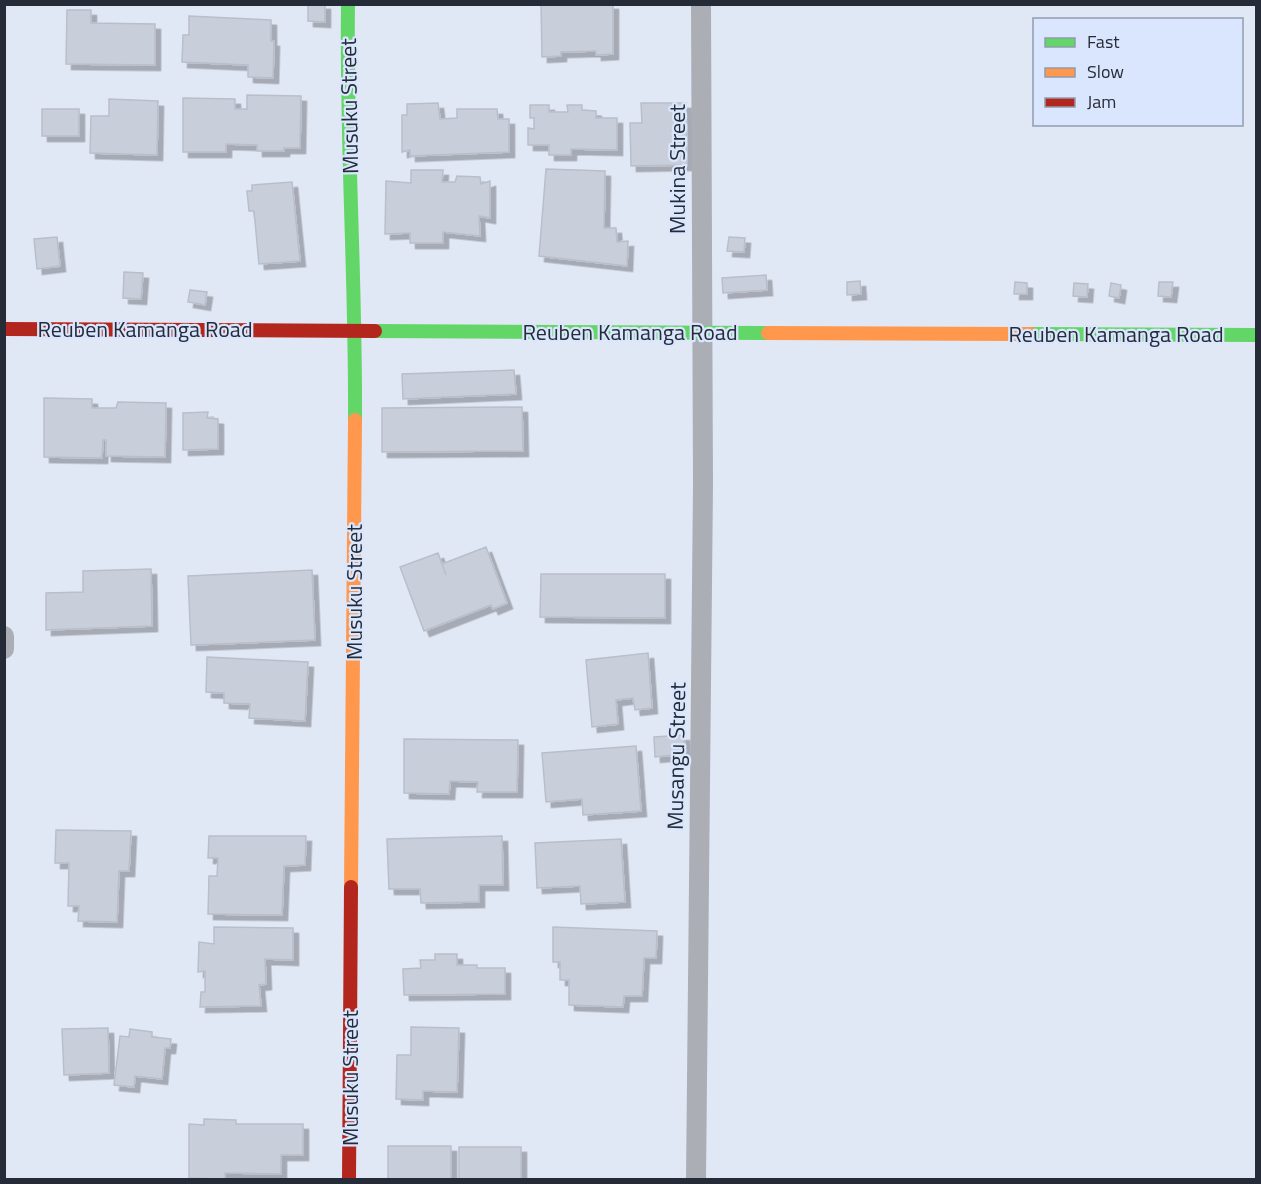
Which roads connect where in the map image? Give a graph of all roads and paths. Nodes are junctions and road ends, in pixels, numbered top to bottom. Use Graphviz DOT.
graph roads {
  1 [pos="348,4"];
  2 [pos="701,4"];
  3 [pos="4,329"];
  4 [pos="356,330"];
  5 [pos="702,333"];
  6 [pos="1257,335"];
  7 [pos="4,636"];
  8 [pos="4,649"];
  9 [pos="349,1179"];
  10 [pos="696,1179"];
  1 -- 4 [label="street, Musuku Street"];
  2 -- 5 [label="street, Mukina Street"];
  3 -- 4 [label="street, Reuben Kamanga Road"];
  4 -- 5 [label="street, Reuben Kamanga Road"];
  4 -- 9 [label="street, Musuku Street"];
  5 -- 6 [label="street, Reuben Kamanga Road"];
  5 -- 10 [label="street, Musangu Street"];
  7 -- 8 [label="street"];
}
